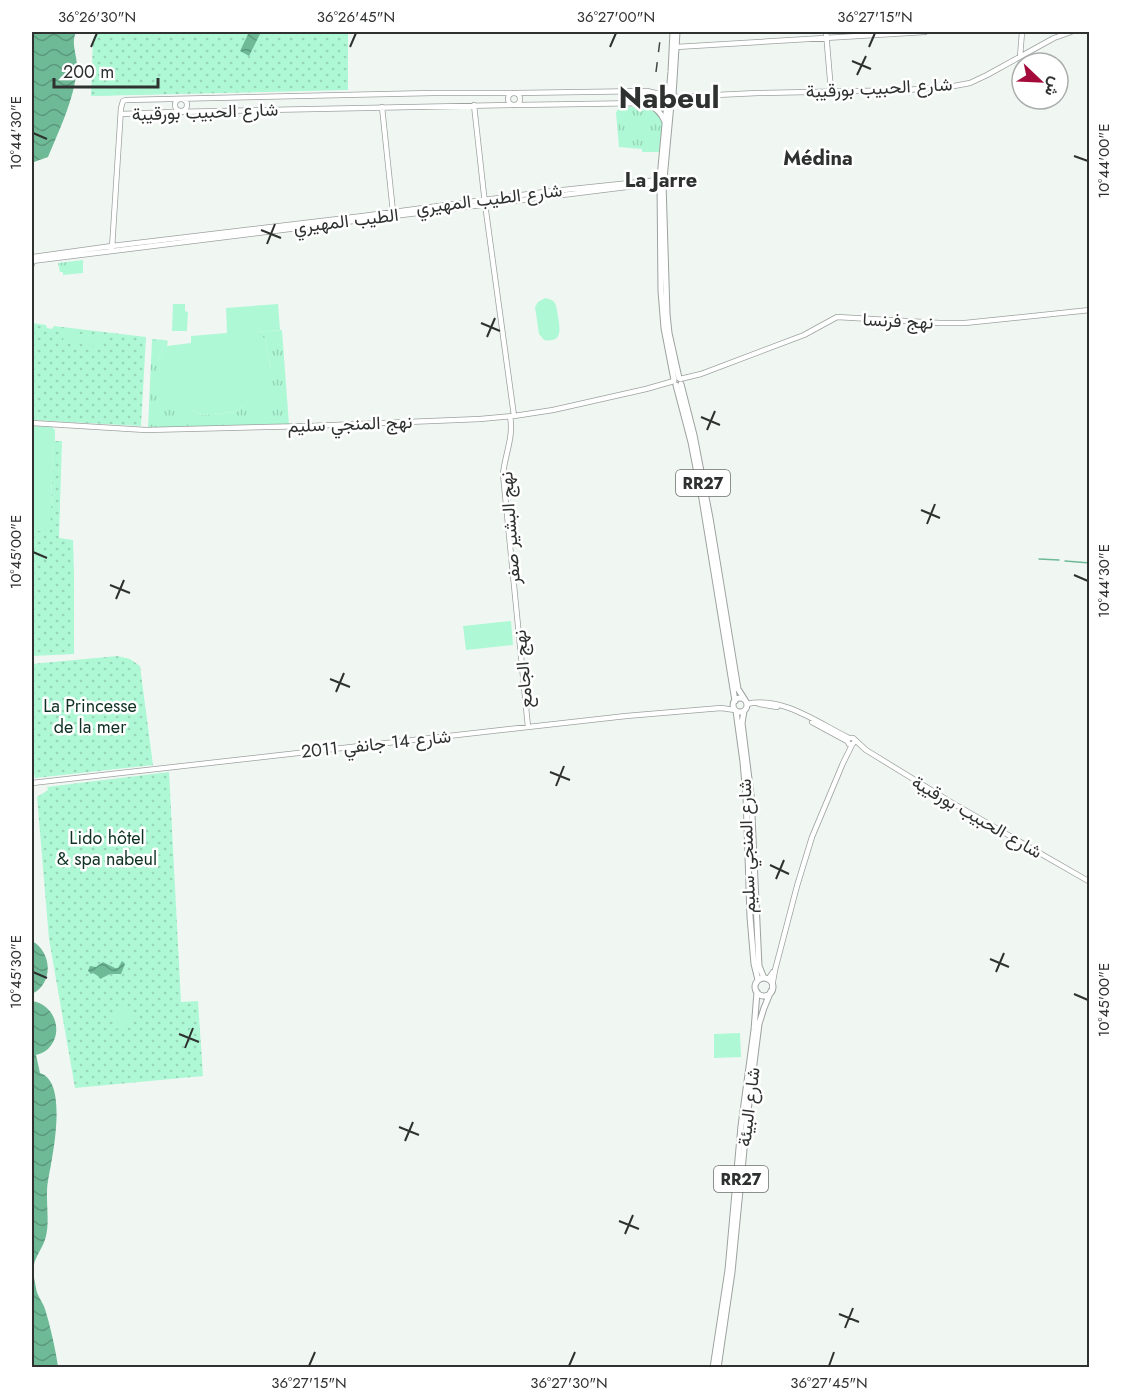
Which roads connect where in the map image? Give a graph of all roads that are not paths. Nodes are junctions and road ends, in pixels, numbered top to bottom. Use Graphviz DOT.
graph roads {
  1 [pos="675,32"];
  2 [pos="925,32"];
  3 [pos="1022,32"];
  4 [pos="1072,32"];
  5 [pos="827,34"];
  6 [pos="1056,34"];
  7 [pos="674,47"];
  8 [pos="1020,51"];
  9 [pos="1029,51"];
  10 [pos="1010,62"];
  11 [pos="831,91"];
  12 [pos="514,93"];
  13 [pos="669,98"];
  14 [pos="180,99"];
  15 [pos="646,103"];
  16 [pos="474,105"];
  17 [pos="514,105"];
  18 [pos="382,107"];
  19 [pos="181,111"];
  20 [pos="120,114"];
  21 [pos="665,125"];
  22 [pos="661,181"];
  23 [pos="484,202"];
  24 [pos="393,213"];
  25 [pos="112,248"];
  26 [pos="32,260"];
  27 [pos="1089,310"];
  28 [pos="831,319"];
  29 [pos="677,382"];
  30 [pos="512,416"];
  31 [pos="32,423"];
  32 [pos="720,589"];
  33 [pos="518,611"];
  34 [pos="735,702"];
  35 [pos="746,705"];
  36 [pos="721,708"];
  37 [pos="736,710"];
  38 [pos="528,727"];
  39 [pos="851,742"];
  40 [pos="32,783"];
  41 [pos="1089,882"];
  42 [pos="775,970"];
  43 [pos="763,979"];
  44 [pos="772,989"];
  45 [pos="757,992"];
  46 [pos="716,1368"];
  1 -- 7 [label="main road"];
  2 -- 5 [label="street"];
  3 -- 8 [label="street"];
  4 -- 6 [label="street, شارع الحبيب بورقيبة"];
  5 -- 7 [label="street"];
  5 -- 11 [label="street"];
  6 -- 9 [label="street, شارع الحبيب بورقيبة"];
  7 -- 13 [label="main road"];
  10 -- 11 [label="street, شارع الحبيب بورقيبة"];
  11 -- 13 [label="street, شارع الحبيب بورقيبة"];
  12 -- 13 [label="street, شارع الحبيب بورقيبة"];
  12 -- 14 [label="street, شارع الحبيب بورقيبة"];
  12 -- 17 [label="street"];
  12 -- 17 [label="street"];
  13 -- 15 [label="street, شارع الحبيب بورقيبة"];
  13 -- 21 [label="main road, RR27"];
  13 -- 22 [label="main road, RR27"];
  14 -- 19 [label="street"];
  14 -- 19 [label="street"];
  14 -- 20 [label="street, شارع الحبيب بورقيبة"];
  15 -- 17 [label="street, شارع الحبيب بورقيبة"];
  15 -- 21 [label="main road"];
  16 -- 17 [label="street, شارع الحبيب بورقيبة"];
  16 -- 18 [label="street, شارع الحبيب بورقيبة"];
  16 -- 23 [label="street, نهج البشير صفر"];
  18 -- 19 [label="street, شارع الحبيب بورقيبة"];
  18 -- 24 [label="street"];
  19 -- 20 [label="street, شارع الحبيب بورقيبة"];
  20 -- 25 [label="street"];
  21 -- 22 [label="main road, RR27"];
  22 -- 23 [label="street, شارع الطيب المهيري"];
  22 -- 29 [label="main road, RR27"];
  23 -- 24 [label="street, شارع الطيب المهيري"];
  23 -- 30 [label="street, نهج البشير صفر"];
  24 -- 25 [label="street, شارع الطيب المهيري"];
  25 -- 26 [label="street, شارع الطيب المهيري"];
  27 -- 28 [label="street, نهج فرنسا"];
  28 -- 29 [label="street, نهج المنجي سليم"];
  29 -- 30 [label="street, نهج المنجي سليم"];
  29 -- 32 [label="main road, RR27"];
  30 -- 31 [label="street, نهج المنجي سليم"];
  30 -- 33 [label="street, نهج البشير صفر"];
  32 -- 34 [label="main road, RR27"];
  32 -- 35 [label="main road, RR27"];
  33 -- 38 [label="street, نهج الجامع"];
  34 -- 35 [label="main road"];
  34 -- 36 [label="street"];
  34 -- 37 [label="main road, شارع المنجي سليم"];
  35 -- 37 [label="main road"];
  35 -- 39 [label="street, شارع الحبيب بورقيبة"];
  35 -- 43 [label="main road, شارع المنجي سليم"];
  36 -- 37 [label="street"];
  36 -- 38 [label="street, شارع 14 جانفي 2011"];
  37 -- 43 [label="main road, شارع المنجي سليم"];
  38 -- 40 [label="street, شارع 14 جانفي 2011"];
  39 -- 41 [label="street, شارع الحبيب بورقيبة"];
  39 -- 42 [label="street"];
  42 -- 43 [label="street"];
  42 -- 44 [label="street"];
  43 -- 44 [label="main road"];
  43 -- 45 [label="main road, RR27"];
  44 -- 45 [label="main road"];
  44 -- 46 [label="main road, شارع البيئة / RR27"];
  45 -- 46 [label="main road, شارع البيئة / RR27"];
}
